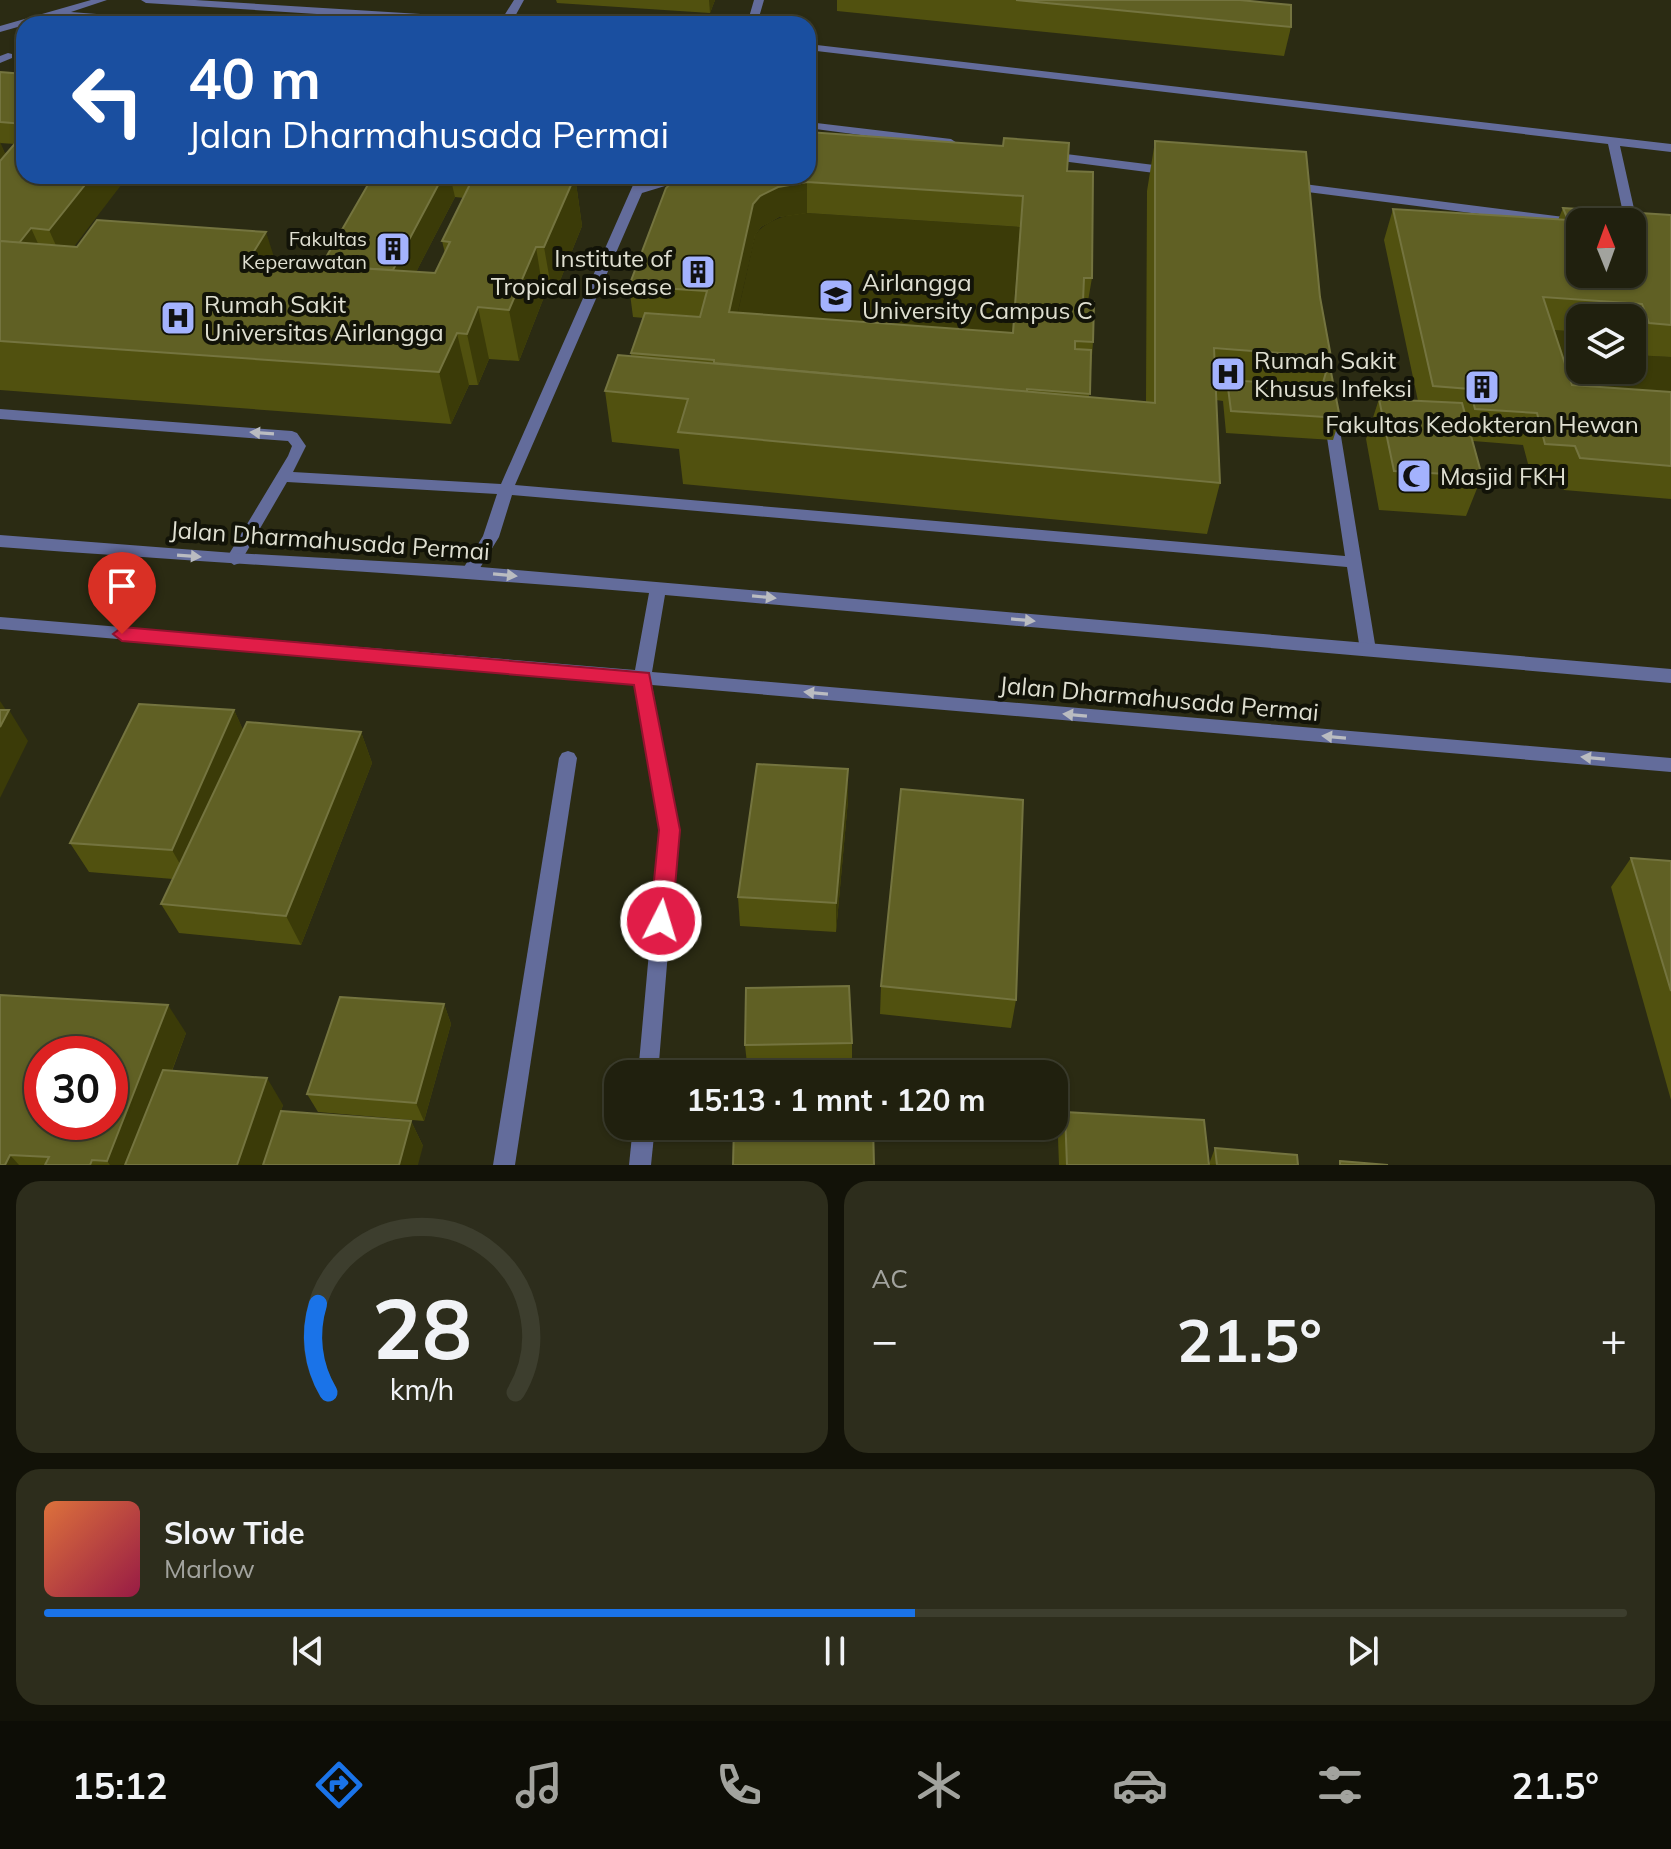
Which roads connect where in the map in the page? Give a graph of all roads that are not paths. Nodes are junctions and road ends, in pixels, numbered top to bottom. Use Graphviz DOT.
graph roads {
  1 [pos="102,0"];
  2 [pos="146,0"];
  3 [pos="53,14"];
  4 [pos="46,16"];
  5 [pos="80,16"];
  6 [pos="396,16"];
  7 [pos="816,48"];
  8 [pos="816,126"];
  9 [pos="1613,141"];
  10 [pos="966,145"];
  11 [pos="1671,148"];
  12 [pos="1029,153"];
  13 [pos="1186,173"];
  14 [pos="639,184"];
  15 [pos="662,184"];
  16 [pos="1281,185"];
  17 [pos="636,191"];
  18 [pos="1630,208"];
  19 [pos="1566,221"];
  20 [pos="1330,407"];
  21 [pos="0,414"];
  22 [pos="281,477"];
  23 [pos="506,489"];
  24 [pos="0,541"];
  25 [pos="234,559"];
  26 [pos="1354,562"];
  27 [pos="469,572"];
  28 [pos="658,588"];
  29 [pos="0,623"];
  30 [pos="1368,650"];
  31 [pos="1671,676"];
  32 [pos="642,678"];
  33 [pos="568,758"];
  34 [pos="1671,765"];
  35 [pos="649,1060"];
  36 [pos="643,1140"];
  37 [pos="504,1165"];
  38 [pos="640,1165"];
  1 -- 3 [label="street"];
  2 -- 6 [label="street"];
  3 -- 4 [label="street"];
  3 -- 5 [label="street"];
  7 -- 9 [label="street"];
  8 -- 10 [label="street"];
  9 -- 11 [label="street"];
  9 -- 18 [label="street"];
  12 -- 13 [label="street"];
  14 -- 17 [label="street"];
  15 -- 17 [label="street"];
  16 -- 19 [label="street"];
  17 -- 23 [label="street"];
  20 -- 26 [label="street"];
  22 -- 21 [label="street, one-way"];
  22 -- 23 [label="street"];
  22 -- 25 [label="street"];
  23 -- 26 [label="street"];
  23 -- 27 [label="street"];
  24 -- 25 [label="street, Jalan Dharmahusada Permai, one-way"];
  25 -- 27 [label="street, Jalan Dharmahusada Permai"];
  26 -- 30 [label="street"];
  27 -- 28 [label="street, Jalan Dharmahusada Permai, one-way"];
  28 -- 30 [label="street, Jalan Dharmahusada Permai, one-way"];
  28 -- 32 [label="street"];
  29 -- 32 [label="street, Jalan Dharmahusada Permai"];
  30 -- 31 [label="street, Jalan Dharmahusada Permai"];
  34 -- 32 [label="street, Jalan Dharmahusada Permai, one-way"];
  32 -- 35 [label="street"];
  33 -- 37 [label="street"];
  36 -- 38 [label="street"];
}
